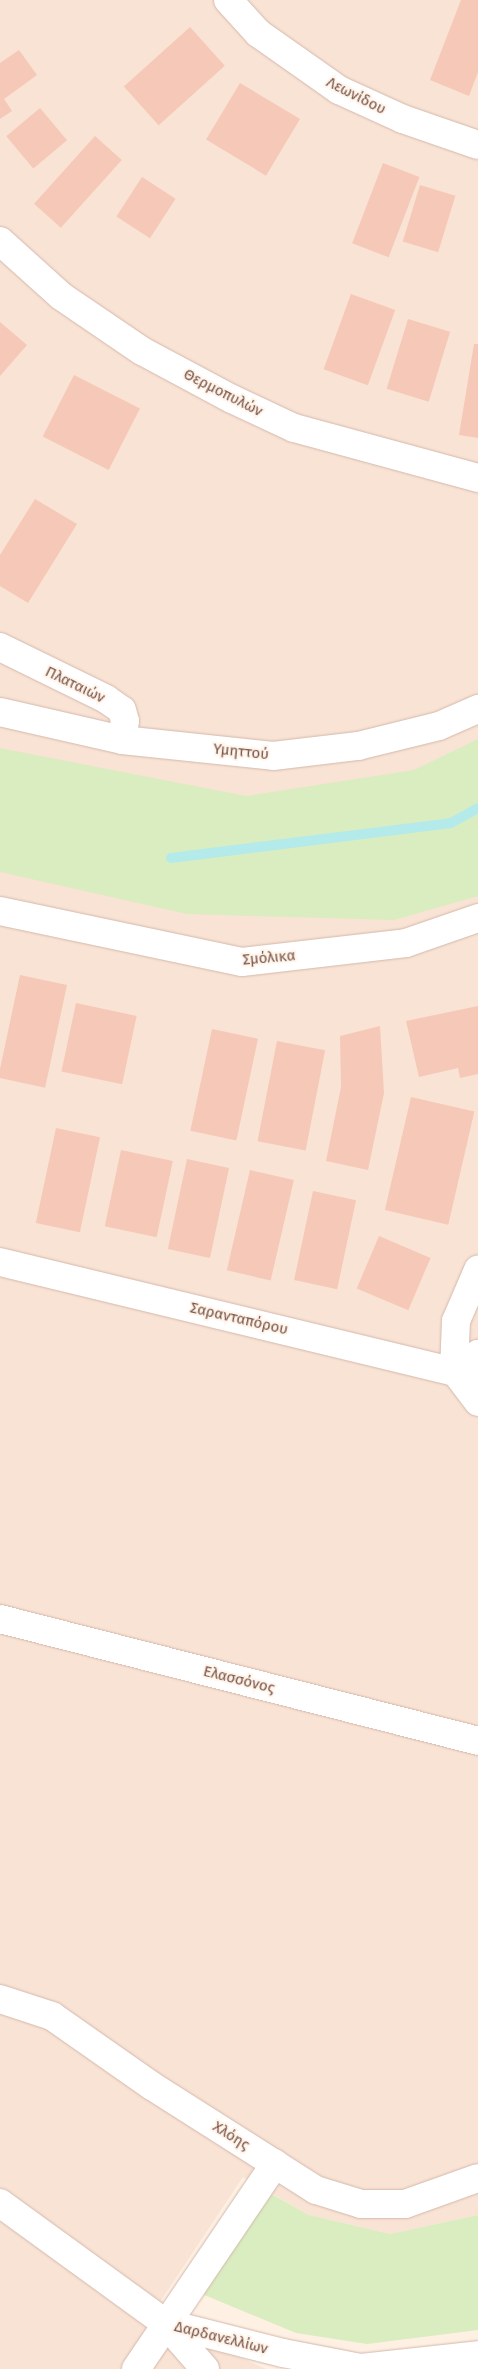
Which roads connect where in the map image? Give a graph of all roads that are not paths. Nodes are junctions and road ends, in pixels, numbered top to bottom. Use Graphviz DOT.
graph roads {
  1 [pos="228,0"];
  2 [pos="478,145"];
  3 [pos="0,241"];
  4 [pos="478,478"];
  5 [pos="0,647"];
  6 [pos="478,709"];
  7 [pos="0,712"];
  8 [pos="122,740"];
  9 [pos="0,911"];
  10 [pos="478,918"];
  11 [pos="0,1262"];
  12 [pos="478,1270"];
  13 [pos="478,1354"];
  14 [pos="466,1374"];
  15 [pos="478,1402"];
  16 [pos="0,1619"];
  17 [pos="478,1741"];
  18 [pos="0,1999"];
  19 [pos="275,2164"];
  20 [pos="478,2178"];
  21 [pos="0,2204"];
  22 [pos="165,2323"];
  23 [pos="478,2355"];
  24 [pos="136,2369"];
  25 [pos="205,2369"];
  1 -- 2 [label="street, Λεωνίδου"];
  3 -- 4 [label="street, Θερμοπυλών"];
  5 -- 8 [label="street, Πλαταιών"];
  6 -- 8 [label="street, Υμηττού"];
  7 -- 8 [label="street, Υμηττού"];
  9 -- 10 [label="street, Σμόλικα"];
  11 -- 14 [label="street, Σαρανταπόρου"];
  12 -- 14 [label="street"];
  13 -- 14 [label="street"];
  14 -- 15 [label="street"];
  16 -- 17 [label="street, Ελασσόνος"];
  18 -- 19 [label="street, Χλόης"];
  19 -- 20 [label="street, Χλόης"];
  19 -- 22 [label="street"];
  21 -- 22 [label="street, Δαρδανελλίων"];
  22 -- 23 [label="street, Δαρδανελλίων"];
  22 -- 24 [label="street"];
  22 -- 25 [label="street"];
}
